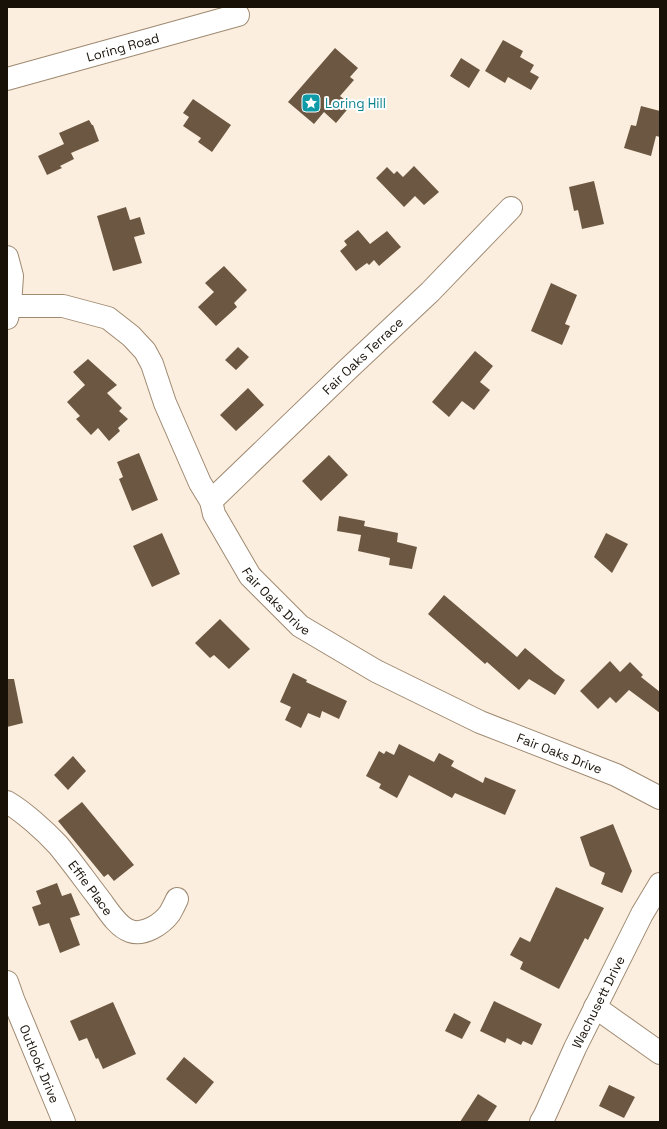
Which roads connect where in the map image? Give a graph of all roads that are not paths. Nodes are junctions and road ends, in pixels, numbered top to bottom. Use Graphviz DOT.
graph roads {
  1 [pos="238,15"];
  2 [pos="7,79"];
  3 [pos="511,208"];
  4 [pos="7,257"];
  5 [pos="9,312"];
  6 [pos="211,501"];
  7 [pos="660,798"];
  8 [pos="7,802"];
  9 [pos="660,884"];
  10 [pos="177,900"];
  11 [pos="7,982"];
  12 [pos="595,1007"];
  13 [pos="660,1053"];
  14 [pos="64,1122"];
  15 [pos="541,1122"];
  1 -- 2 [label="street, Loring Road"];
  3 -- 6 [label="street, Fair Oaks Terrace"];
  4 -- 5 [label="street"];
  5 -- 6 [label="street, Fair Oaks Drive"];
  6 -- 7 [label="street, Fair Oaks Drive"];
  8 -- 10 [label="street, Effie Place"];
  9 -- 12 [label="street, Wachusett Drive"];
  11 -- 14 [label="street, Outlook Drive"];
  12 -- 13 [label="street"];
  12 -- 15 [label="street, Wachusett Drive"];
}
